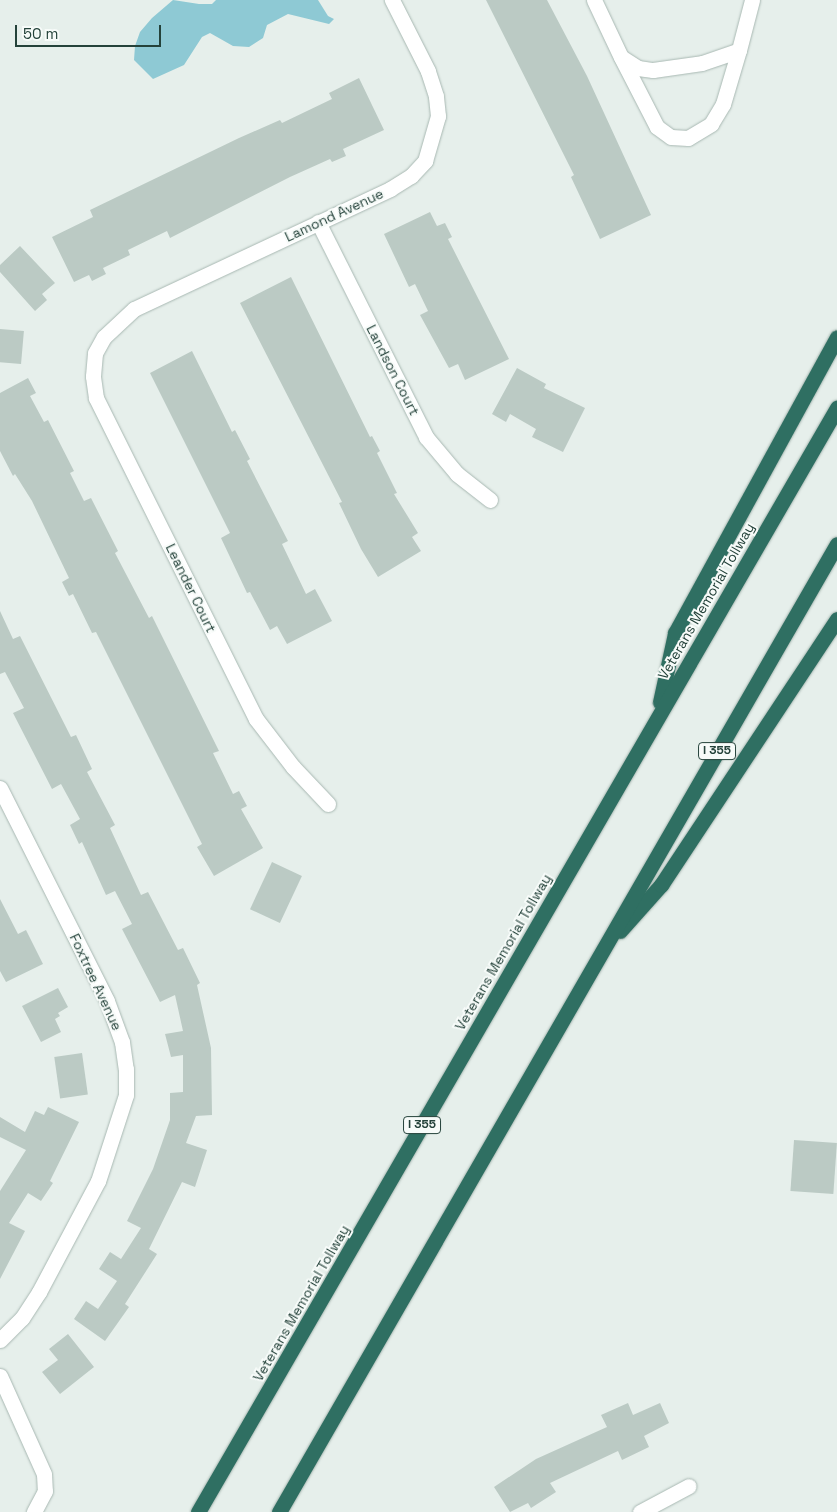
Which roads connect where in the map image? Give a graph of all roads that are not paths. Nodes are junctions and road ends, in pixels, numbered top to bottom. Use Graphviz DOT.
graph roads {
  1 [pos="392,0"];
  2 [pos="594,0"];
  3 [pos="752,0"];
  4 [pos="740,50"];
  5 [pos="621,57"];
  6 [pos="318,222"];
  7 [pos="837,337"];
  8 [pos="95,353"];
  9 [pos="837,408"];
  10 [pos="490,500"];
  11 [pos="837,544"];
  12 [pos="837,619"];
  13 [pos="657,717"];
  14 [pos="0,788"];
  15 [pos="328,804"];
  16 [pos="597,957"];
  17 [pos="0,1340"];
  18 [pos="0,1376"];
  19 [pos="689,1486"];
  20 [pos="34,1512"];
  21 [pos="198,1512"];
  22 [pos="279,1512"];
  23 [pos="640,1512"];
  1 -- 6 [label="street, Lamond Avenue"];
  2 -- 5 [label="street"];
  3 -- 4 [label="street"];
  4 -- 5 [label="street"];
  4 -- 5 [label="street"];
  6 -- 8 [label="street, Lamond Avenue"];
  6 -- 10 [label="street, Landson Court"];
  7 -- 13 [label="highway"];
  8 -- 15 [label="street, Leander Court"];
  9 -- 13 [label="highway, Veterans Memorial Tollway / I 355"];
  11 -- 16 [label="highway, I 355"];
  12 -- 16 [label="highway"];
  13 -- 21 [label="highway, Veterans Memorial Tollway / I 355"];
  14 -- 17 [label="street, Foxtree Avenue"];
  16 -- 22 [label="highway, I 355"];
  18 -- 20 [label="street"];
  19 -- 23 [label="street"];
}
